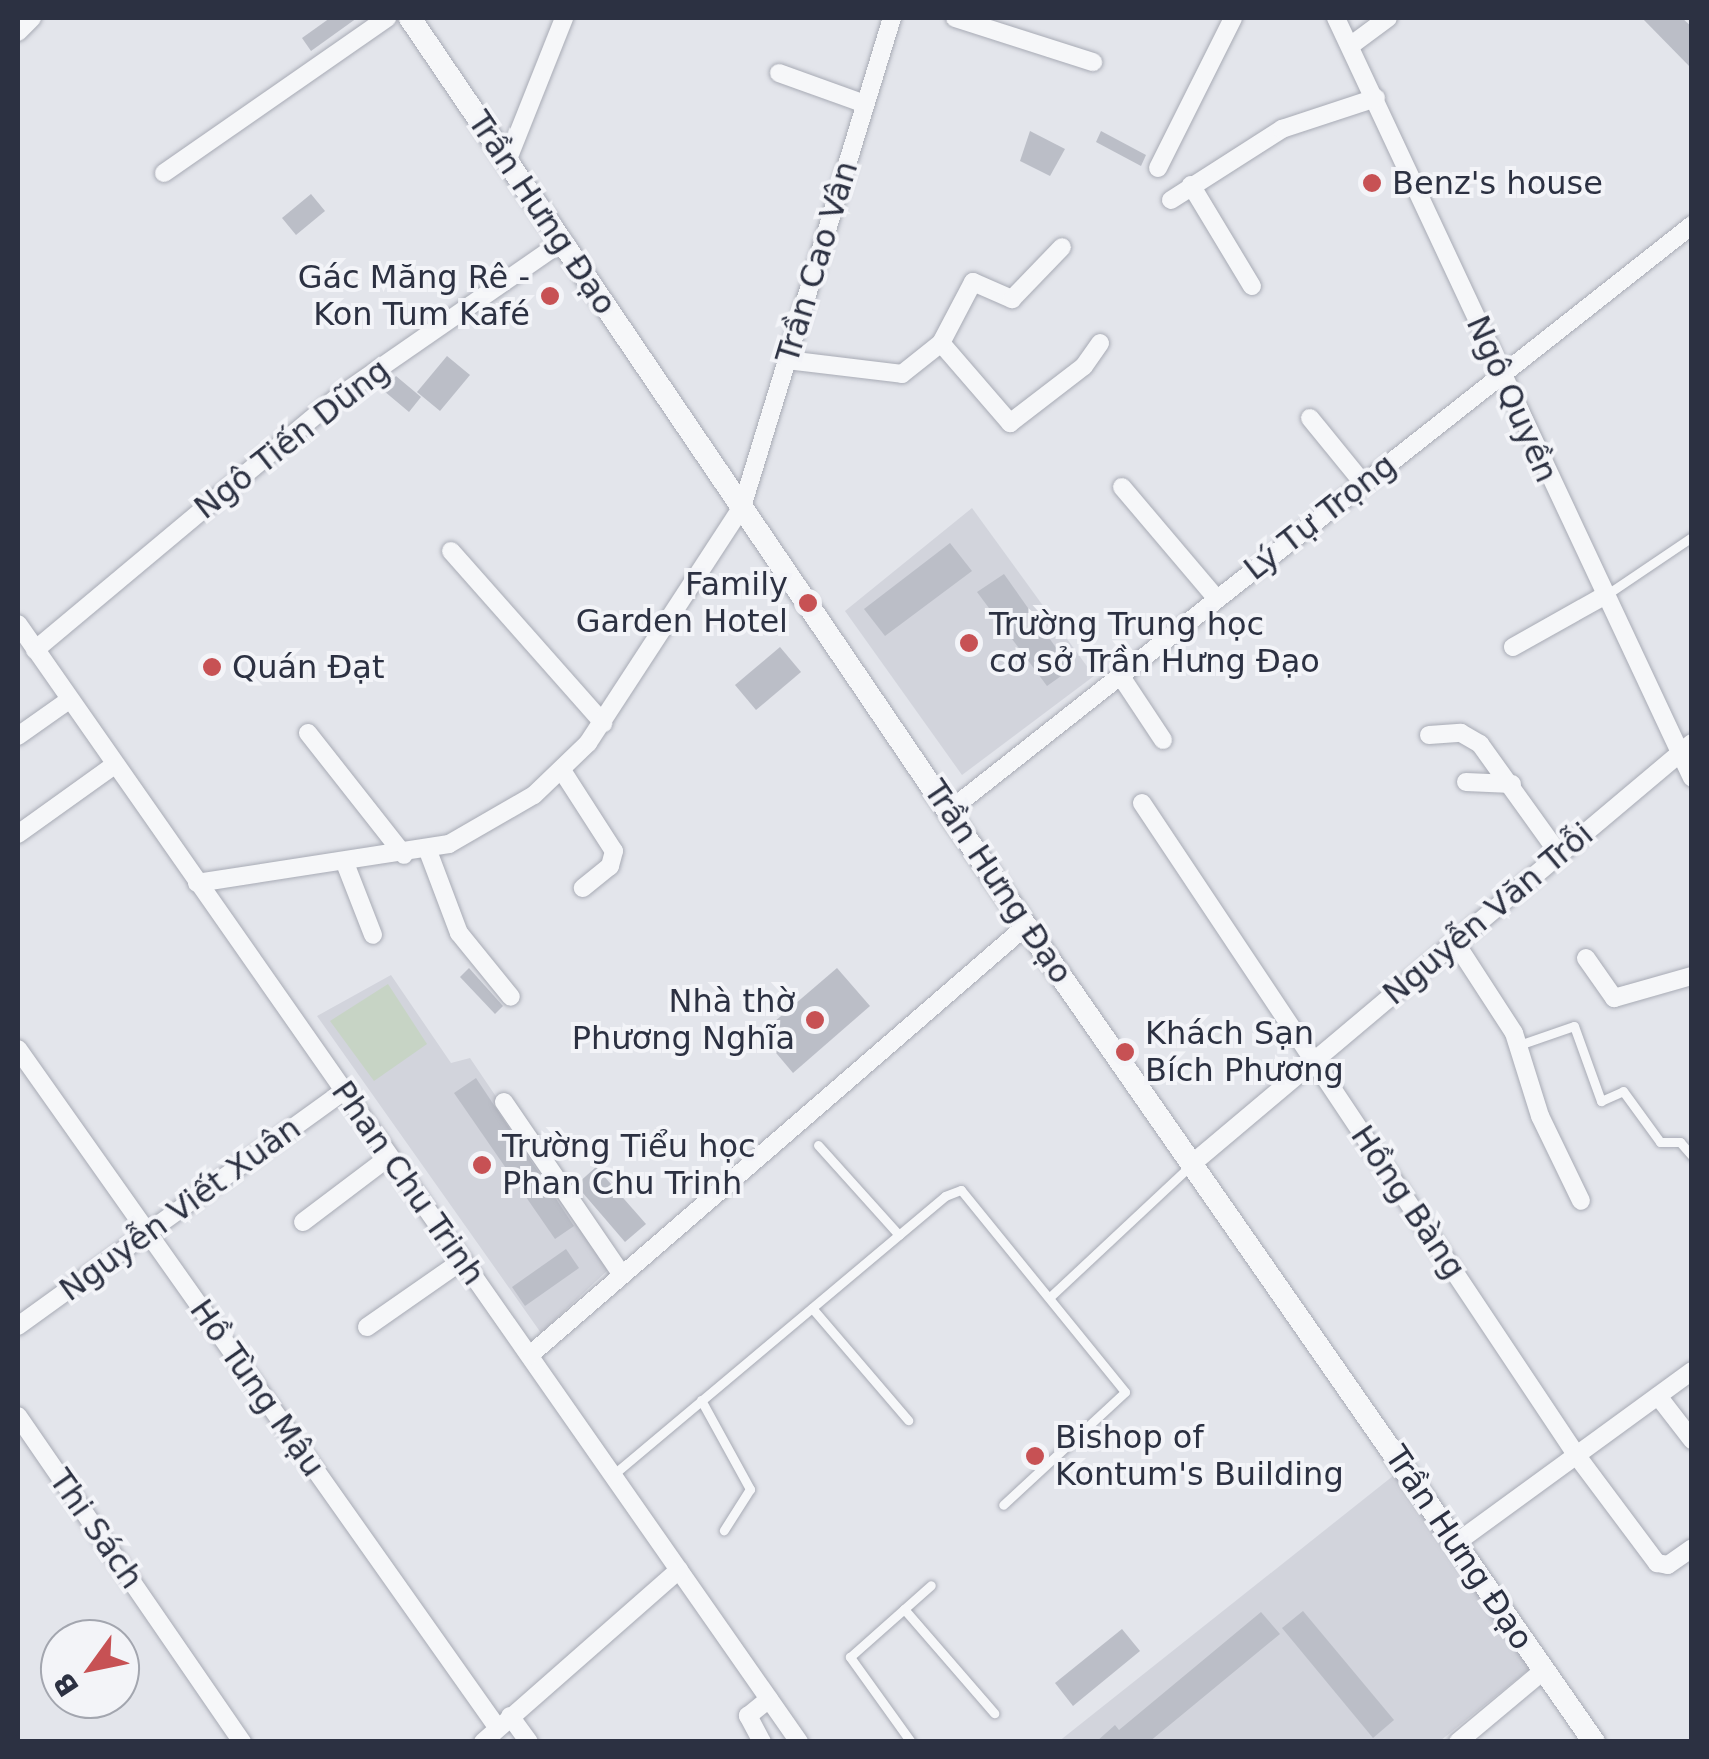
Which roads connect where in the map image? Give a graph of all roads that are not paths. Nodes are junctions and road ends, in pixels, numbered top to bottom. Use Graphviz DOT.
graph roads {
  1 [pos="32,18"];
  2 [pos="387,18"];
  3 [pos="410,18"];
  4 [pos="564,18"];
  5 [pos="892,18"];
  6 [pos="955,18"];
  7 [pos="1233,18"];
  8 [pos="1336,18"];
  9 [pos="1388,18"];
  10 [pos="18,32"];
  11 [pos="1350,46"];
  12 [pos="1092,62"];
  13 [pos="778,74"];
  14 [pos="1376,98"];
  15 [pos="865,104"];
  16 [pos="508,159"];
  17 [pos="1158,168"];
  18 [pos="164,173"];
  19 [pos="1191,185"];
  20 [pos="1171,200"];
  21 [pos="1692,225"];
  22 [pos="560,243"];
  23 [pos="1062,247"];
  24 [pos="1252,286"];
  25 [pos="941,343"];
  26 [pos="1100,343"];
  27 [pos="787,360"];
  28 [pos="1501,374"];
  29 [pos="1310,418"];
  30 [pos="1363,483"];
  31 [pos="1122,488"];
  32 [pos="742,507"];
  33 [pos="1692,537"];
  34 [pos="451,550"];
  35 [pos="1604,596"];
  36 [pos="1217,599"];
  37 [pos="18,624"];
  38 [pos="1513,647"];
  39 [pos="35,650"];
  40 [pos="1120,676"];
  41 [pos="69,700"];
  42 [pos="603,723"];
  43 [pos="308,733"];
  44 [pos="1429,735"];
  45 [pos="18,736"];
  46 [pos="1163,740"];
  47 [pos="1685,748"];
  48 [pos="113,766"];
  49 [pos="563,772"];
  50 [pos="1692,778"];
  51 [pos="1466,782"];
  52 [pos="1512,784"];
  53 [pos="1142,802"];
  54 [pos="950,810"];
  55 [pos="18,834"];
  56 [pos="428,851"];
  57 [pos="1560,854"];
  58 [pos="404,855"];
  59 [pos="345,862"];
  60 [pos="197,883"];
  61 [pos="583,888"];
  62 [pos="1026,926"];
  63 [pos="373,935"];
  64 [pos="1455,942"];
  65 [pos="1586,958"];
  66 [pos="1692,976"];
  67 [pos="511,997"];
  68 [pos="1518,1045"];
  69 [pos="18,1048"];
  70 [pos="1314,1062"];
  71 [pos="343,1092"];
  72 [pos="504,1102"];
  73 [pos="818,1145"];
  74 [pos="1692,1156"];
  75 [pos="390,1157"];
  76 [pos="1194,1163"];
  77 [pos="1582,1201"];
  78 [pos="303,1222"];
  79 [pos="146,1233"];
  80 [pos="899,1235"];
  81 [pos="463,1260"];
  82 [pos="622,1275"];
  83 [pos="1052,1296"];
  84 [pos="812,1308"];
  85 [pos="18,1326"];
  86 [pos="366,1328"];
  87 [pos="530,1354"];
  88 [pos="1692,1372"];
  89 [pos="1658,1396"];
  90 [pos="701,1400"];
  91 [pos="18,1416"];
  92 [pos="908,1420"];
  93 [pos="1692,1440"];
  94 [pos="1578,1456"];
  95 [pos="614,1474"];
  96 [pos="1003,1505"];
  97 [pos="724,1530"];
  98 [pos="1456,1542"];
  99 [pos="1692,1548"];
  100 [pos="679,1570"];
  101 [pos="931,1585"];
  102 [pos="904,1608"];
  103 [pos="1544,1671"];
  104 [pos="770,1699"];
  105 [pos="994,1713"];
  106 [pos="504,1721"];
  107 [pos="904,1739"];
  108 [pos="795,1740"];
  109 [pos="242,1742"];
  110 [pos="483,1742"];
  111 [pos="529,1742"];
  112 [pos="762,1742"];
  113 [pos="1458,1742"];
  114 [pos="1594,1742"];
  1 -- 10 [label="street"];
  2 -- 18 [label="street"];
  3 -- 16 [label="street, Trần Hưng Đạo"];
  4 -- 16 [label="street"];
  5 -- 15 [label="street, Trần Cao Vân"];
  6 -- 12 [label="street"];
  7 -- 17 [label="street"];
  8 -- 11 [label="street, Ngô Quyền"];
  9 -- 11 [label="street"];
  11 -- 14 [label="street, Ngô Quyền"];
  13 -- 15 [label="street"];
  14 -- 19 [label="street"];
  14 -- 28 [label="street, Ngô Quyền"];
  15 -- 27 [label="street, Trần Cao Vân"];
  16 -- 22 [label="street, Trần Hưng Đạo"];
  19 -- 20 [label="street"];
  19 -- 24 [label="street"];
  21 -- 28 [label="street, Lý Tự Trọng"];
  22 -- 32 [label="street, Trần Hưng Đạo"];
  22 -- 39 [label="street, Ngô Tiến Dũng"];
  23 -- 25 [label="street"];
  25 -- 26 [label="street"];
  25 -- 27 [label="street"];
  27 -- 32 [label="street, Trần Cao Vân"];
  28 -- 30 [label="street, Lý Tự Trọng"];
  28 -- 35 [label="street, Ngô Quyền"];
  29 -- 30 [label="street"];
  30 -- 36 [label="street, Lý Tự Trọng"];
  31 -- 36 [label="street"];
  32 -- 42 [label="street, Trần Cao Vân"];
  32 -- 54 [label="street, Trần Hưng Đạo"];
  33 -- 35 [label="lane"];
  34 -- 42 [label="street"];
  35 -- 38 [label="street"];
  35 -- 47 [label="street, Ngô Quyền"];
  36 -- 40 [label="street, Lý Tự Trọng"];
  37 -- 39 [label="street, Phan Chu Trinh"];
  39 -- 41 [label="street, Phan Chu Trinh"];
  40 -- 46 [label="street"];
  40 -- 54 [label="street, Lý Tự Trọng"];
  41 -- 45 [label="street"];
  41 -- 48 [label="street, Phan Chu Trinh"];
  42 -- 49 [label="street, Trần Cao Vân"];
  43 -- 58 [label="street"];
  44 -- 52 [label="street"];
  47 -- 50 [label="street, Ngô Quyền"];
  47 -- 57 [label="street, Nguyễn Văn Trỗi"];
  48 -- 55 [label="street"];
  48 -- 60 [label="street, Phan Chu Trinh"];
  49 -- 56 [label="street, Trần Cao Vân"];
  49 -- 61 [label="street"];
  51 -- 52 [label="street"];
  52 -- 57 [label="street"];
  53 -- 70 [label="street, Hồng Bàng"];
  54 -- 62 [label="street, Trần Hưng Đạo"];
  56 -- 58 [label="street, Trần Cao Vân"];
  56 -- 67 [label="street"];
  57 -- 64 [label="street, Nguyễn Văn Trỗi"];
  58 -- 59 [label="street, Trần Cao Vân"];
  59 -- 60 [label="street, Trần Cao Vân"];
  59 -- 63 [label="street"];
  60 -- 71 [label="street, Phan Chu Trinh"];
  62 -- 76 [label="street, Trần Hưng Đạo"];
  62 -- 82 [label="street"];
  64 -- 68 [label="street"];
  64 -- 70 [label="street, Nguyễn Văn Trỗi"];
  65 -- 66 [label="street"];
  68 -- 74 [label="lane"];
  68 -- 77 [label="street"];
  69 -- 79 [label="street, Hồ Tùng Mậu"];
  70 -- 76 [label="street, Nguyễn Văn Trỗi"];
  70 -- 94 [label="street, Hồng Bàng"];
  71 -- 75 [label="street, Phan Chu Trinh"];
  71 -- 79 [label="street, Nguyễn Viết Xuân"];
  72 -- 82 [label="street"];
  73 -- 80 [label="lane"];
  75 -- 78 [label="street"];
  75 -- 81 [label="street, Phan Chu Trinh"];
  76 -- 83 [label="lane"];
  76 -- 98 [label="street, Trần Hưng Đạo"];
  79 -- 85 [label="street, Nguyễn Viết Xuân"];
  79 -- 106 [label="street, Hồ Tùng Mậu"];
  80 -- 83 [label="lane"];
  80 -- 84 [label="lane"];
  81 -- 86 [label="street"];
  81 -- 87 [label="street, Phan Chu Trinh"];
  82 -- 87 [label="street"];
  83 -- 96 [label="lane"];
  84 -- 90 [label="lane"];
  84 -- 92 [label="lane"];
  87 -- 95 [label="street, Phan Chu Trinh"];
  88 -- 89 [label="street"];
  89 -- 93 [label="street"];
  89 -- 94 [label="street"];
  90 -- 95 [label="lane"];
  90 -- 97 [label="lane"];
  91 -- 109 [label="street, Thi Sách"];
  94 -- 98 [label="street"];
  94 -- 99 [label="street, Hồng Bàng"];
  95 -- 100 [label="street, Phan Chu Trinh"];
  98 -- 103 [label="street, Trần Hưng Đạo"];
  100 -- 104 [label="street, Phan Chu Trinh"];
  100 -- 106 [label="street"];
  101 -- 102 [label="lane"];
  102 -- 105 [label="lane"];
  102 -- 107 [label="lane"];
  103 -- 113 [label="street"];
  103 -- 114 [label="street, Trần Hưng Đạo"];
  104 -- 108 [label="street, Phan Chu Trinh"];
  104 -- 112 [label="street"];
  106 -- 110 [label="street"];
  106 -- 111 [label="street, Hồ Tùng Mậu"];
}
